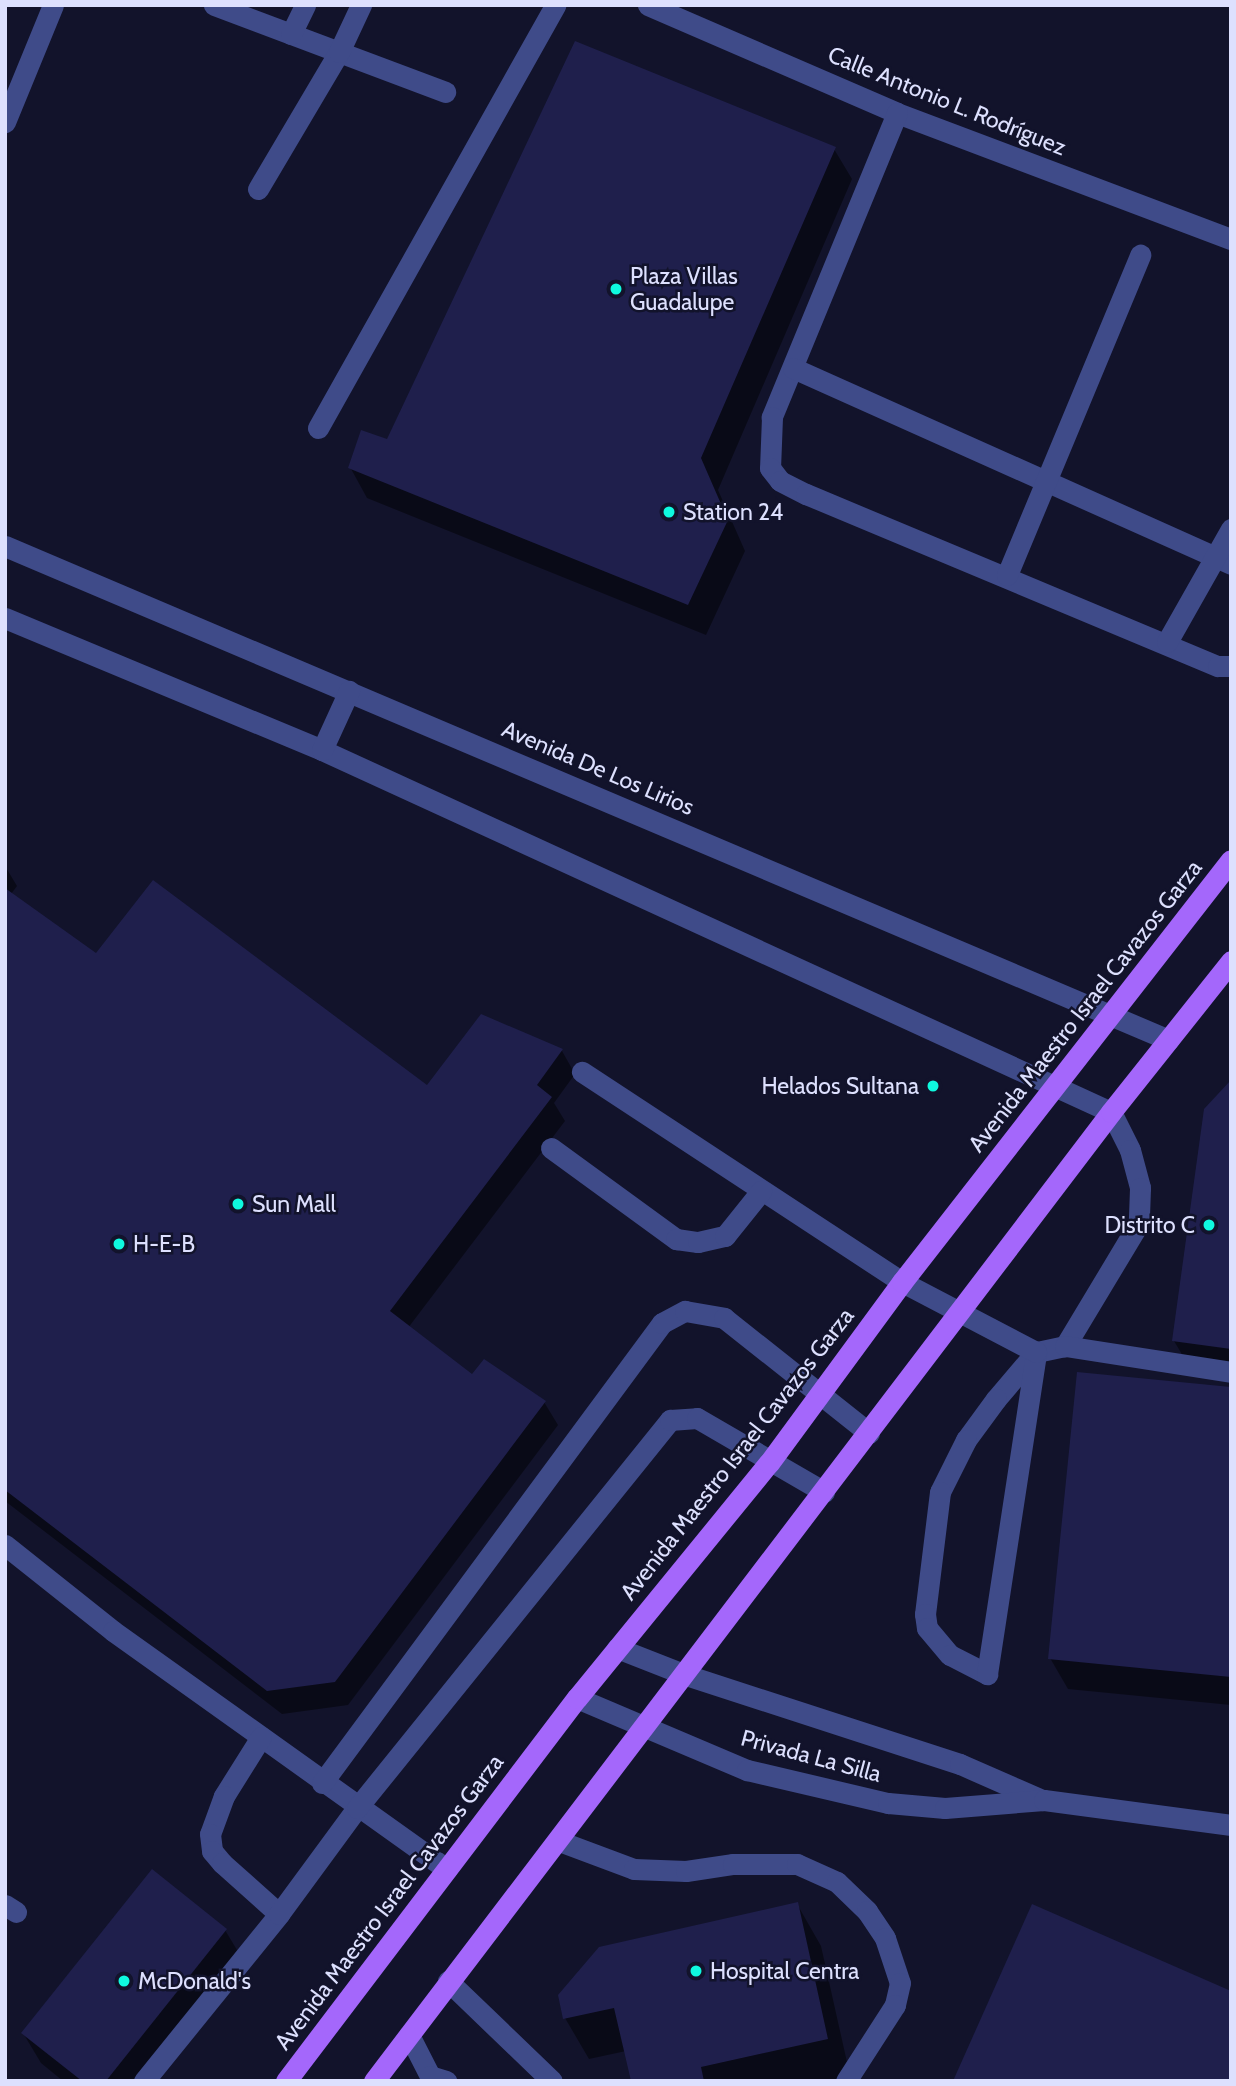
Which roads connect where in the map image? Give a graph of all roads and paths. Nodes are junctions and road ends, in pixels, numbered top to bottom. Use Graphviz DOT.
graph roads {
  1 [pos="53,5"];
  2 [pos="214,5"];
  3 [pos="305,5"];
  4 [pos="361,5"];
  5 [pos="555,5"];
  6 [pos="648,5"];
  7 [pos="291,34"];
  8 [pos="339,52"];
  9 [pos="445,92"];
  10 [pos="897,113"];
  11 [pos="5,122"];
  12 [pos="258,189"];
  13 [pos="1231,239"];
  14 [pos="1140,255"];
  15 [pos="793,368"];
  16 [pos="318,428"];
  17 [pos="1043,480"];
  18 [pos="1231,530"];
  19 [pos="5,546"];
  20 [pos="1223,560"];
  21 [pos="1007,575"];
  22 [pos="5,618"];
  23 [pos="1167,642"];
  24 [pos="1231,666"];
  25 [pos="349,691"];
  26 [pos="322,750"];
  27 [pos="1231,860"];
  28 [pos="1231,961"];
  29 [pos="1111,1013"];
  30 [pos="1169,1040"];
  31 [pos="582,1072"];
  32 [pos="1056,1087"];
  33 [pos="1111,1111"];
  34 [pos="551,1148"];
  35 [pos="761,1191"];
  36 [pos="902,1282"];
  37 [pos="960,1311"];
  38 [pos="1065,1346"];
  39 [pos="1036,1352"];
  40 [pos="1231,1371"];
  41 [pos="819,1396"];
  42 [pos="869,1433"];
  43 [pos="769,1463"];
  44 [pos="824,1492"];
  45 [pos="5,1545"];
  46 [pos="617,1648"];
  47 [pos="686,1675"];
  48 [pos="577,1698"];
  49 [pos="643,1729"];
  50 [pos="261,1737"];
  51 [pos="322,1783"];
  52 [pos="1044,1800"];
  53 [pos="357,1808"];
  54 [pos="1231,1825"];
  55 [pos="559,1841"];
  56 [pos="447,1869"];
  57 [pos="279,1913"];
  58 [pos="448,1981"];
  59 [pos="408,2035"];
  60 [pos="435,2079"];
  61 [pos="145,2081"];
  62 [pos="286,2081"];
  63 [pos="374,2081"];
  64 [pos="552,2081"];
  65 [pos="846,2081"];
  1 -- 11 [label="street"];
  2 -- 7 [label="street"];
  3 -- 7 [label="street"];
  4 -- 8 [label="street"];
  5 -- 16 [label="street"];
  6 -- 10 [label="street, Calle Antonio L. Rodríguez"];
  7 -- 8 [label="street"];
  8 -- 9 [label="street"];
  8 -- 12 [label="street"];
  10 -- 13 [label="street, Calle Antonio L. Rodríguez"];
  10 -- 15 [label="street"];
  14 -- 17 [label="street"];
  15 -- 17 [label="street"];
  15 -- 21 [label="street"];
  17 -- 20 [label="street"];
  17 -- 21 [label="street"];
  18 -- 20 [label="street"];
  19 -- 25 [label="street, Avenida De Los Lirios"];
  20 -- 23 [label="street"];
  21 -- 23 [label="street"];
  22 -- 26 [label="street"];
  23 -- 24 [label="street"];
  25 -- 26 [label="street"];
  25 -- 29 [label="street, Avenida De Los Lirios"];
  26 -- 32 [label="street"];
  27 -- 29 [label="main road, Avenida Maestro Israel Cavazos Garza"];
  28 -- 30 [label="main road"];
  29 -- 30 [label="street, Avenida De Los Lirios"];
  29 -- 32 [label="main road, Avenida Maestro Israel Cavazos Garza"];
  30 -- 33 [label="main road"];
  31 -- 35 [label="street"];
  32 -- 33 [label="street"];
  32 -- 36 [label="main road, Avenida Maestro Israel Cavazos Garza"];
  33 -- 37 [label="main road"];
  33 -- 38 [label="street"];
  34 -- 35 [label="street"];
  35 -- 36 [label="street"];
  36 -- 37 [label="street"];
  36 -- 41 [label="main road, Avenida Maestro Israel Cavazos Garza"];
  37 -- 39 [label="street"];
  37 -- 42 [label="main road"];
  38 -- 39 [label="street"];
  38 -- 40 [label="street"];
  39 -- 39 [label="street"];
  41 -- 42 [label="street"];
  41 -- 43 [label="main road, Avenida Maestro Israel Cavazos Garza"];
  41 -- 51 [label="street"];
  42 -- 44 [label="main road"];
  43 -- 44 [label="street"];
  43 -- 46 [label="main road, Avenida Maestro Israel Cavazos Garza"];
  43 -- 53 [label="street"];
  44 -- 47 [label="main road"];
  45 -- 50 [label="street"];
  46 -- 47 [label="street, Privada La Silla"];
  46 -- 48 [label="main road, Avenida Maestro Israel Cavazos Garza"];
  47 -- 49 [label="main road"];
  47 -- 52 [label="street, Privada La Silla"];
  48 -- 49 [label="street, Privada La Silla"];
  48 -- 56 [label="main road, Avenida Maestro Israel Cavazos Garza"];
  49 -- 52 [label="street, Privada La Silla"];
  49 -- 55 [label="main road"];
  50 -- 51 [label="street"];
  50 -- 57 [label="street"];
  51 -- 53 [label="street"];
  52 -- 54 [label="street, Privada La Silla"];
  53 -- 56 [label="street"];
  53 -- 57 [label="street"];
  55 -- 58 [label="main road"];
  55 -- 65 [label="street"];
  56 -- 62 [label="main road, Avenida Maestro Israel Cavazos Garza"];
  57 -- 61 [label="street"];
  58 -- 59 [label="main road"];
  58 -- 64 [label="street"];
  59 -- 60 [label="street"];
  59 -- 63 [label="main road"];
}
